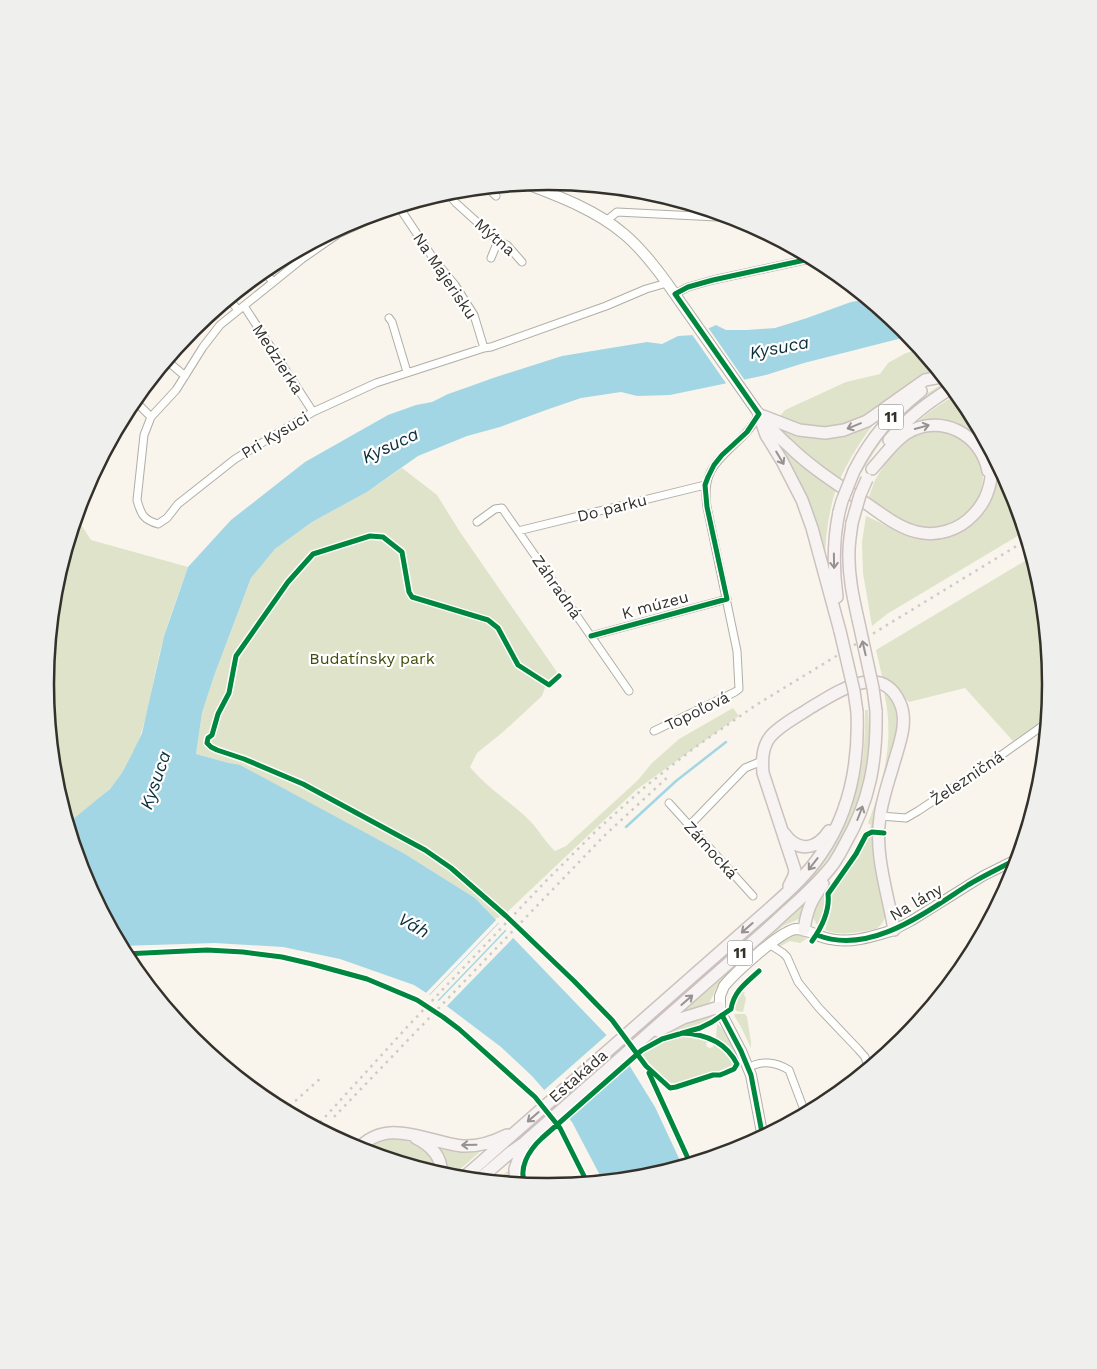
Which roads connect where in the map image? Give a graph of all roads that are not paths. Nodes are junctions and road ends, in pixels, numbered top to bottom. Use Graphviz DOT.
graph roads {
  1 [pos="541,190"];
  2 [pos="493,193"];
  3 [pos="496,196"];
  4 [pos="452,199"];
  5 [pos="402,212"];
  6 [pos="710,217"];
  7 [pos="606,220"];
  8 [pos="498,240"];
  9 [pos="313,250"];
  10 [pos="302,258"];
  11 [pos="490,258"];
  12 [pos="803,260"];
  13 [pos="522,262"];
  14 [pos="269,277"];
  15 [pos="273,282"];
  16 [pos="667,283"];
  17 [pos="675,294"];
  18 [pos="234,303"];
  19 [pos="241,308"];
  20 [pos="389,318"];
  21 [pos="484,348"];
  22 [pos="171,365"];
  23 [pos="407,372"];
  24 [pos="185,376"];
  25 [pos="936,377"];
  26 [pos="938,379"];
  27 [pos="947,392"];
  28 [pos="140,406"];
  29 [pos="313,412"];
  30 [pos="759,414"];
  31 [pos="151,417"];
  32 [pos="992,467"];
  33 [pos="869,474"];
  34 [pos="705,485"];
  35 [pos="989,485"];
  36 [pos="477,522"];
  37 [pos="518,531"];
  38 [pos="726,599"];
  39 [pos="840,631"];
  40 [pos="591,636"];
  41 [pos="629,691"];
  42 [pos="1041,727"];
  43 [pos="654,732"];
  44 [pos="762,761"];
  45 [pos="669,803"];
  46 [pos="844,806"];
  47 [pos="880,816"];
  48 [pos="689,826"];
  49 [pos="783,831"];
  50 [pos="838,857"];
  51 [pos="1010,862"];
  52 [pos="753,896"];
  53 [pos="784,896"];
  54 [pos="804,930"];
  55 [pos="894,930"];
  56 [pos="769,944"];
  57 [pos="719,1007"];
  58 [pos="637,1044"];
  59 [pos="866,1063"];
  60 [pos="748,1068"];
  61 [pos="803,1108"];
  62 [pos="762,1131"];
  63 [pos="515,1132"];
  64 [pos="405,1134"];
  65 [pos="524,1143"];
  66 [pos="363,1144"];
  67 [pos="441,1167"];
  68 [pos="469,1173"];
  69 [pos="484,1175"];
  70 [pos="516,1178"];
  1 -- 7 [label="main road"];
  2 -- 3 [label="street"];
  4 -- 8 [label="street, Mýtna"];
  5 -- 21 [label="street, Na Majerisku"];
  6 -- 7 [label="street"];
  7 -- 16 [label="main road"];
  8 -- 11 [label="street"];
  8 -- 13 [label="street, Mýtna"];
  9 -- 10 [label="street"];
  10 -- 15 [label="street"];
  12 -- 17 [label="street"];
  14 -- 15 [label="street"];
  15 -- 19 [label="street"];
  16 -- 17 [label="main road"];
  16 -- 21 [label="street, Pri Kysuci"];
  17 -- 30 [label="main road"];
  18 -- 19 [label="street, Medzierka"];
  19 -- 24 [label="street"];
  19 -- 29 [label="street, Medzierka"];
  20 -- 23 [label="street"];
  21 -- 23 [label="street, Pri Kysuci"];
  22 -- 24 [label="street"];
  23 -- 29 [label="street, Pri Kysuci"];
  24 -- 31 [label="street"];
  25 -- 30 [label="main road, one-way"];
  26 -- 39 [label="main road, 11, one-way, bridge"];
  27 -- 33 [label="main road, 11"];
  28 -- 31 [label="street"];
  29 -- 31 [label="street, Pri Kysuci"];
  30 -- 34 [label="street"];
  30 -- 35 [label="main road"];
  30 -- 39 [label="main road, one-way"];
  32 -- 35 [label="main road"];
  33 -- 35 [label="main road, one-way"];
  50 -- 33 [label="main road, 11, one-way, bridge"];
  34 -- 37 [label="street, Do parku"];
  34 -- 38 [label="street"];
  36 -- 37 [label="street, Záhradná"];
  37 -- 40 [label="street, Záhradná"];
  38 -- 40 [label="street, K múzeu"];
  38 -- 43 [label="street, Topoľová"];
  39 -- 46 [label="main road, 11, bridge"];
  40 -- 41 [label="street, Záhradná"];
  42 -- 47 [label="street, Železničná"];
  44 -- 47 [label="main road"];
  44 -- 48 [label="street"];
  44 -- 49 [label="main road"];
  45 -- 48 [label="street, Zámocká"];
  46 -- 49 [label="main road"];
  46 -- 53 [label="main road, 11, one-way"];
  47 -- 55 [label="main road"];
  48 -- 52 [label="street, Zámocká"];
  49 -- 53 [label="main road"];
  50 -- 54 [label="main road"];
  58 -- 50 [label="main road, 11, one-way"];
  51 -- 55 [label="street, Na lány"];
  53 -- 63 [label="main road, Estakáda / 11, one-way"];
  54 -- 55 [label="main road, Na lány"];
  54 -- 56 [label="main road"];
  56 -- 57 [label="main road"];
  56 -- 59 [label="street"];
  57 -- 58 [label="main road"];
  57 -- 60 [label="main road"];
  58 -- 65 [label="main road, Estakáda / 11"];
  60 -- 61 [label="street"];
  60 -- 62 [label="main road"];
  63 -- 64 [label="main road, one-way"];
  63 -- 68 [label="main road, Estakáda"];
  64 -- 66 [label="main road"];
  64 -- 67 [label="main road"];
  65 -- 69 [label="main road, Estakáda"];
  65 -- 70 [label="main road"];
}
